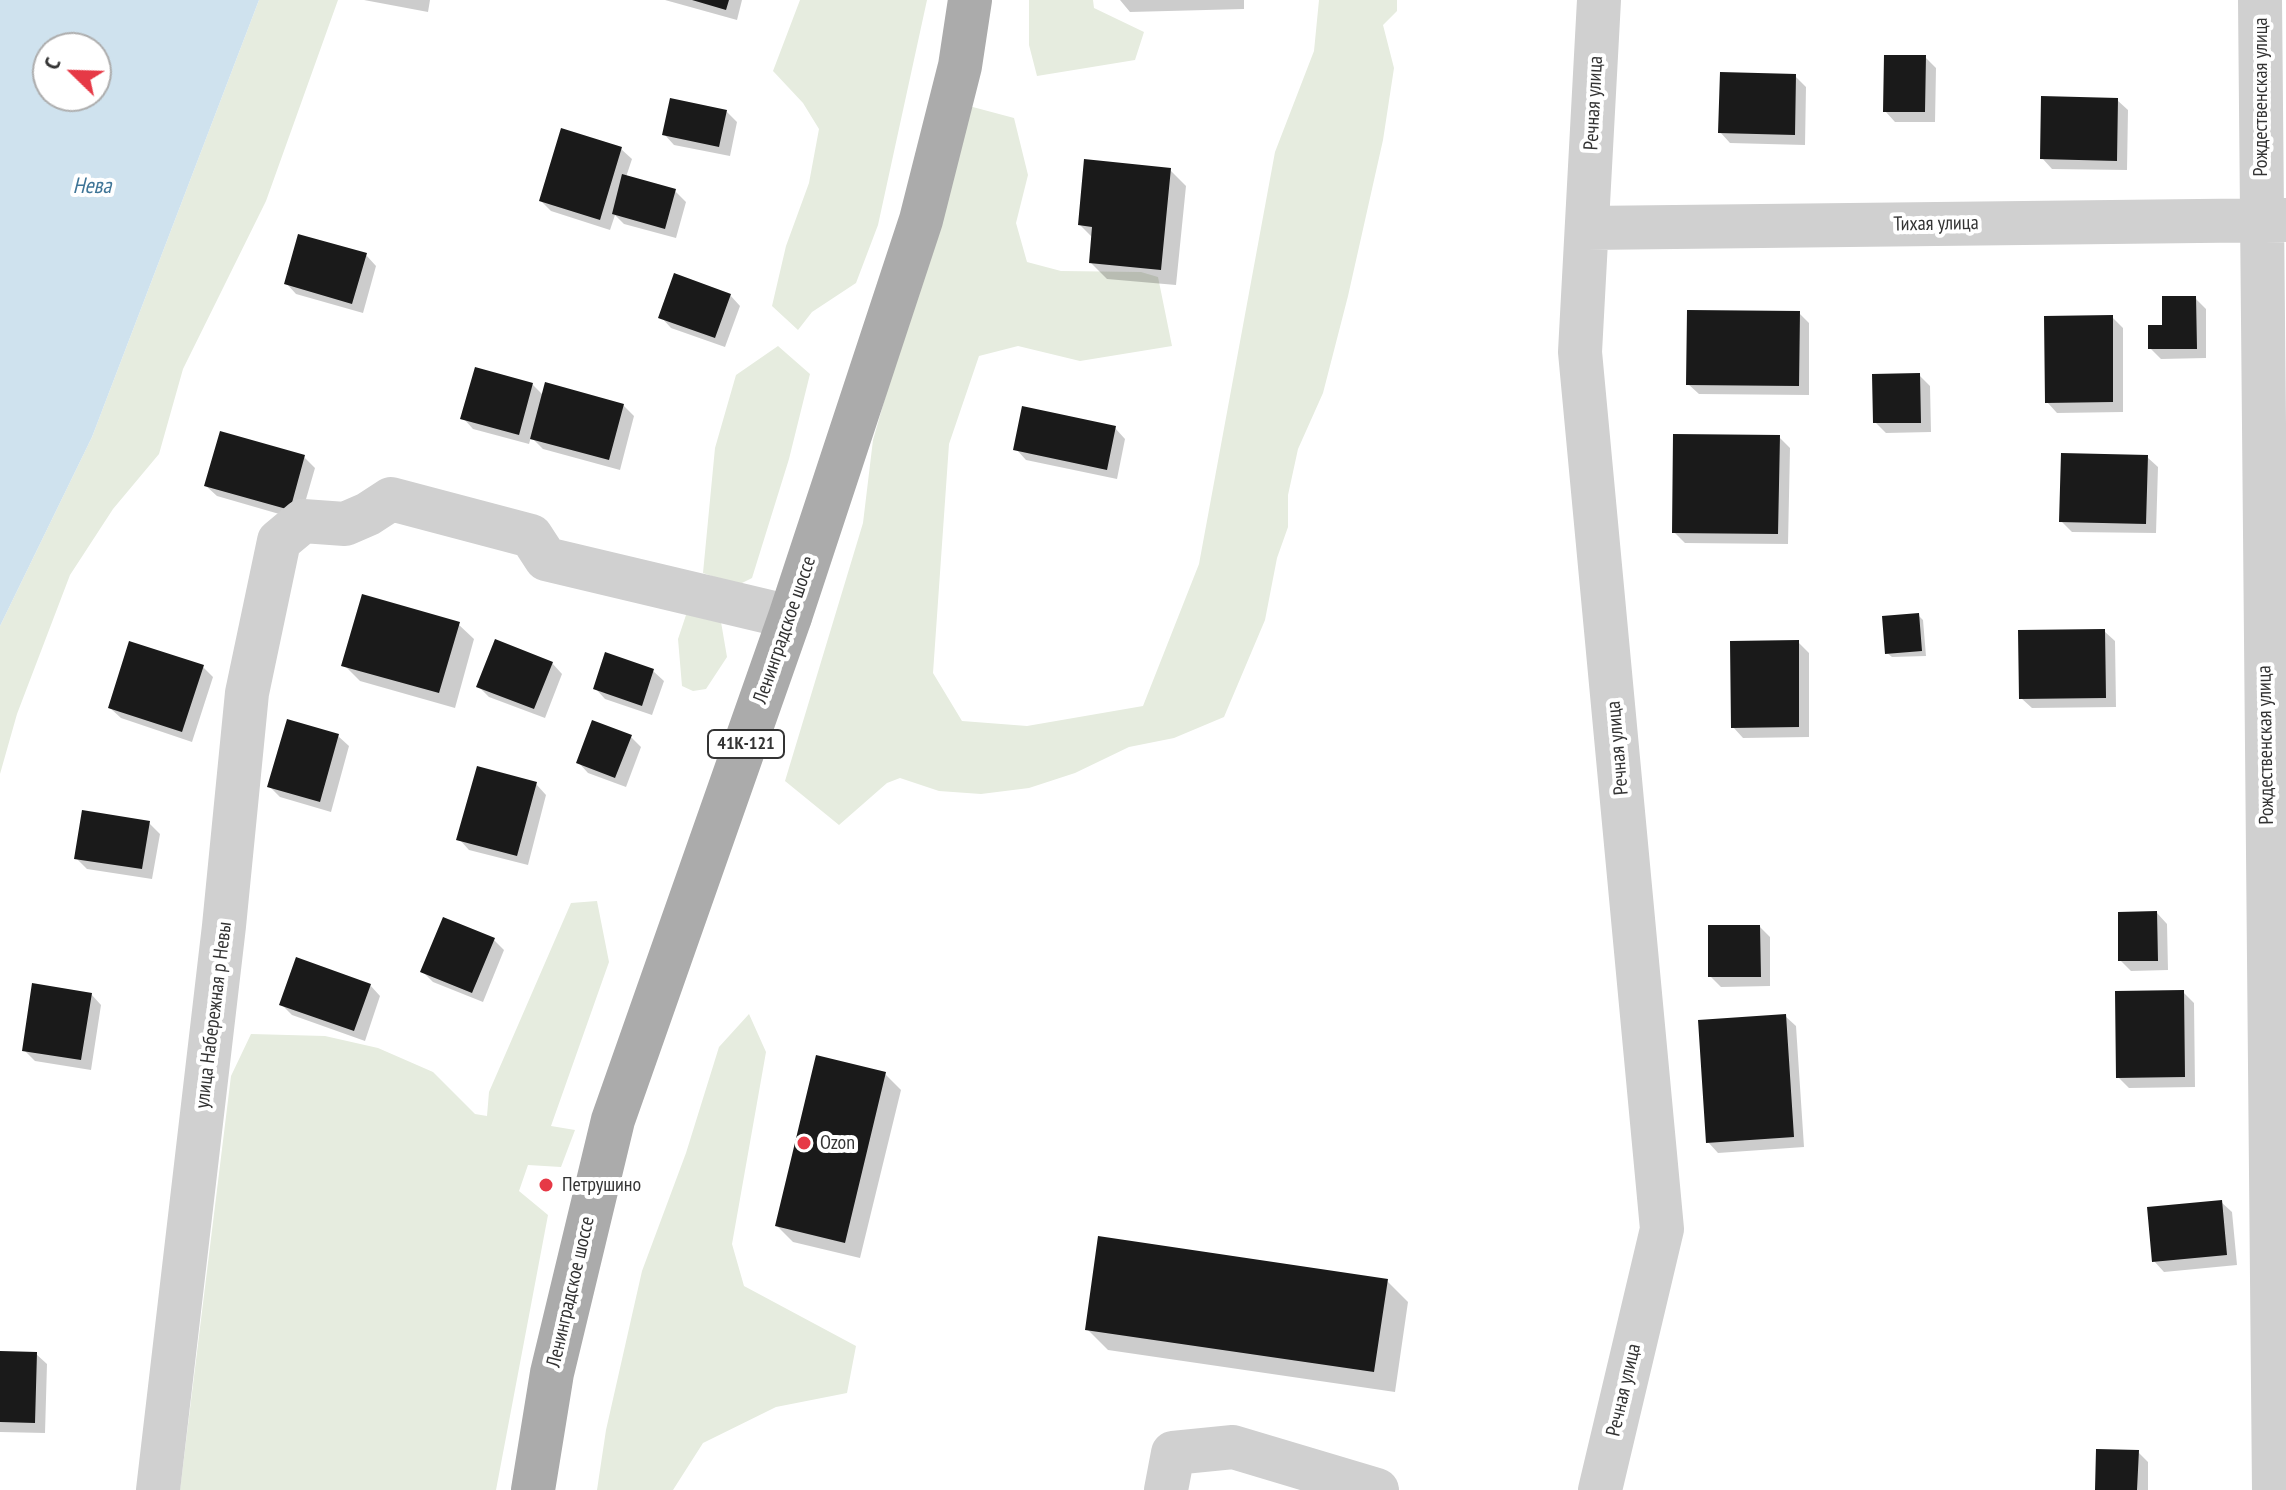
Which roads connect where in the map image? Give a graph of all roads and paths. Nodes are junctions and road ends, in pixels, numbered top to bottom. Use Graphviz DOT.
graph roads {
  1 [pos="970,0"];
  2 [pos="1599,0"];
  3 [pos="2260,0"];
  4 [pos="2274,220"];
  5 [pos="1587,228"];
  6 [pos="790,617"];
  7 [pos="2277,863"];
  8 [pos="1302,1478"];
  9 [pos="2278,1487"];
  10 [pos="158,1490"];
  11 [pos="533,1490"];
  12 [pos="1166,1490"];
  13 [pos="1377,1490"];
  14 [pos="1600,1490"];
  1 -- 6 [label="main road, Ленинградское шоссе / 41К-121"];
  2 -- 5 [label="street, Речная улица"];
  3 -- 4 [label="street, Рождественская улица"];
  4 -- 5 [label="street, Тихая улица"];
  4 -- 7 [label="street, Рождественская улица"];
  5 -- 14 [label="street, Речная улица"];
  6 -- 10 [label="street, улица Набережная р Невы"];
  6 -- 11 [label="main road, Ленинградское шоссе / 41К-121"];
  7 -- 9 [label="street, Рождественская улица"];
  8 -- 12 [label="street"];
  8 -- 13 [label="street"];
}
